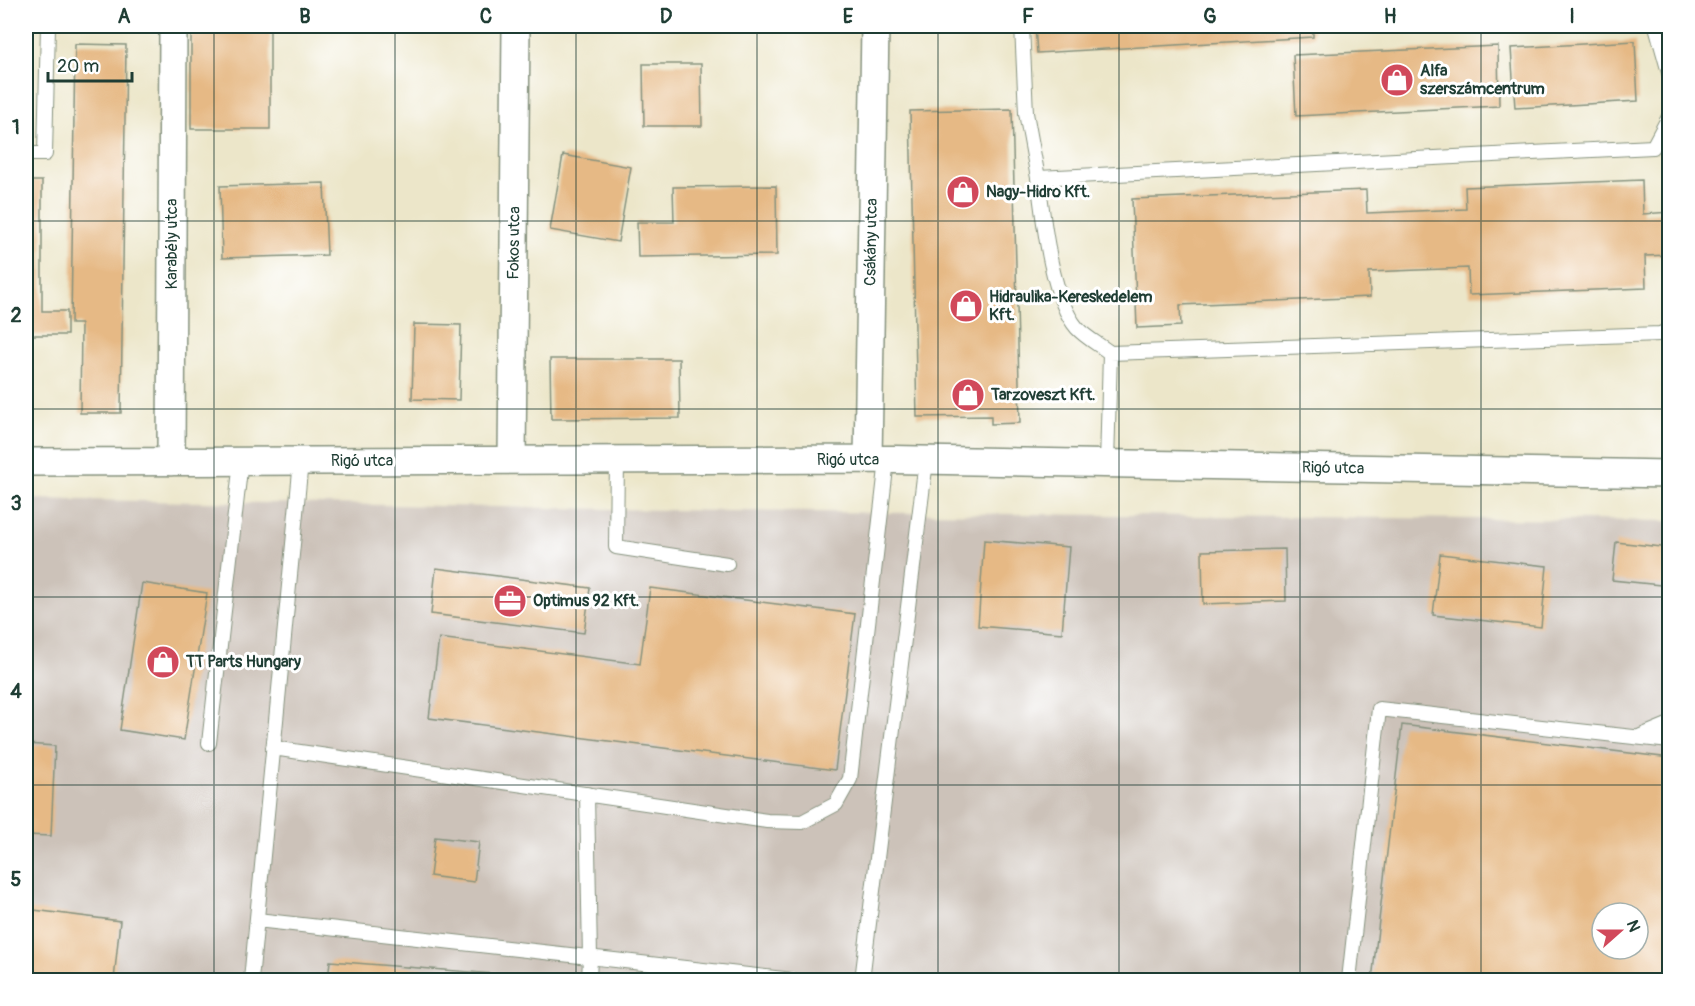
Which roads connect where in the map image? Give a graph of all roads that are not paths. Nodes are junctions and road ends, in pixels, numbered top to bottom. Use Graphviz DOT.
graph roads {
  1 [pos="48,26"];
  2 [pos="173,26"];
  3 [pos="516,26"];
  4 [pos="875,26"];
  5 [pos="1022,26"];
  6 [pos="1656,26"];
  7 [pos="1670,76"];
  8 [pos="1670,116"];
  9 [pos="1670,144"];
  10 [pos="1653,147"];
  11 [pos="26,154"];
  12 [pos="1038,178"];
  13 [pos="1670,330"];
  14 [pos="1110,353"];
  15 [pos="512,460"];
  16 [pos="617,460"];
  17 [pos="878,460"];
  18 [pos="926,460"];
  19 [pos="241,461"];
  20 [pos="301,461"];
  21 [pos="26,462"];
  22 [pos="171,462"];
  23 [pos="1107,464"];
  24 [pos="1670,474"];
  25 [pos="727,564"];
  26 [pos="1670,724"];
  27 [pos="1638,738"];
  28 [pos="1670,741"];
  29 [pos="209,743"];
  30 [pos="273,748"];
  31 [pos="587,794"];
  32 [pos="257,920"];
  33 [pos="590,958"];
  34 [pos="251,981"];
  35 [pos="589,981"];
  36 [pos="793,981"];
  37 [pos="862,981"];
  38 [pos="1349,981"];
  1 -- 11 [label="lane"];
  2 -- 22 [label="street, Karabély utca"];
  3 -- 15 [label="street, Fokos utca"];
  4 -- 17 [label="street, Csákány utca"];
  5 -- 12 [label="lane"];
  6 -- 7 [label="lane"];
  8 -- 10 [label="lane"];
  9 -- 10 [label="lane"];
  10 -- 12 [label="lane"];
  12 -- 14 [label="lane"];
  13 -- 14 [label="lane"];
  14 -- 23 [label="lane"];
  15 -- 16 [label="street, Rigó utca"];
  15 -- 20 [label="street, Rigó utca"];
  16 -- 17 [label="street, Rigó utca"];
  16 -- 25 [label="lane"];
  17 -- 18 [label="street, Rigó utca"];
  17 -- 31 [label="lane"];
  18 -- 23 [label="street, Rigó utca"];
  18 -- 37 [label="lane"];
  19 -- 20 [label="street, Rigó utca"];
  19 -- 22 [label="street, Rigó utca"];
  19 -- 29 [label="lane"];
  20 -- 30 [label="lane"];
  21 -- 22 [label="street, Rigó utca"];
  23 -- 24 [label="street, Rigó utca"];
  26 -- 27 [label="lane"];
  27 -- 28 [label="lane"];
  27 -- 38 [label="lane"];
  30 -- 31 [label="lane"];
  30 -- 32 [label="lane"];
  31 -- 33 [label="lane"];
  32 -- 33 [label="lane"];
  32 -- 34 [label="lane"];
  33 -- 35 [label="lane"];
  33 -- 36 [label="lane"];
}
